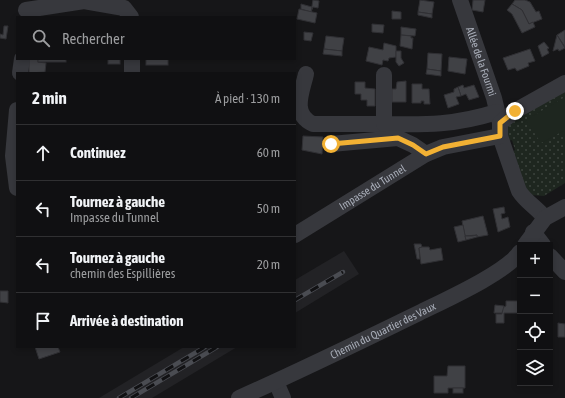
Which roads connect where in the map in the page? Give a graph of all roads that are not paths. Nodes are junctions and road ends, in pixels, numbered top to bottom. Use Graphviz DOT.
graph roads {
  1 [pos="460,0"];
  2 [pos="26,9"];
  3 [pos="130,16"];
  4 [pos="22,60"];
  5 [pos="132,60"];
  6 [pos="20,72"];
  7 [pos="132,72"];
  8 [pos="306,74"];
  9 [pos="384,75"];
  10 [pos="565,83"];
  11 [pos="523,106"];
  12 [pos="498,117"];
  13 [pos="16,121"];
  14 [pos="384,124"];
  15 [pos="331,144"];
  16 [pos="426,154"];
  17 [pos="16,180"];
  18 [pos="565,207"];
  19 [pos="545,218"];
  20 [pos="533,232"];
  21 [pos="296,234"];
  22 [pos="526,242"];
  23 [pos="541,242"];
  24 [pos="517,256"];
  25 [pos="553,259"];
  26 [pos="565,272"];
  27 [pos="276,382"];
  28 [pos="239,398"];
  29 [pos="283,398"];
  1 -- 12 [label="street, Allée de la Fourmi"];
  2 -- 3 [label="street"];
  4 -- 6 [label="street"];
  5 -- 7 [label="street"];
  8 -- 14 [label="street"];
  9 -- 14 [label="street"];
  10 -- 11 [label="street"];
  11 -- 12 [label="street"];
  11 -- 12 [label="street"];
  12 -- 14 [label="street"];
  12 -- 16 [label="street, Impasse du Tunnel"];
  12 -- 19 [label="street, Allée de la Fourmi"];
  13 -- 17 [label="street"];
  15 -- 16 [label="street"];
  16 -- 21 [label="street, Impasse du Tunnel"];
  18 -- 19 [label="street"];
  19 -- 20 [label="street"];
  20 -- 22 [label="street"];
  20 -- 23 [label="street"];
  24 -- 27 [label="street, Chemin du Quartier des Vaux"];
  25 -- 26 [label="street"];
  27 -- 28 [label="street, Chemin du Quartier des Vaux"];
  27 -- 29 [label="street"];
}
